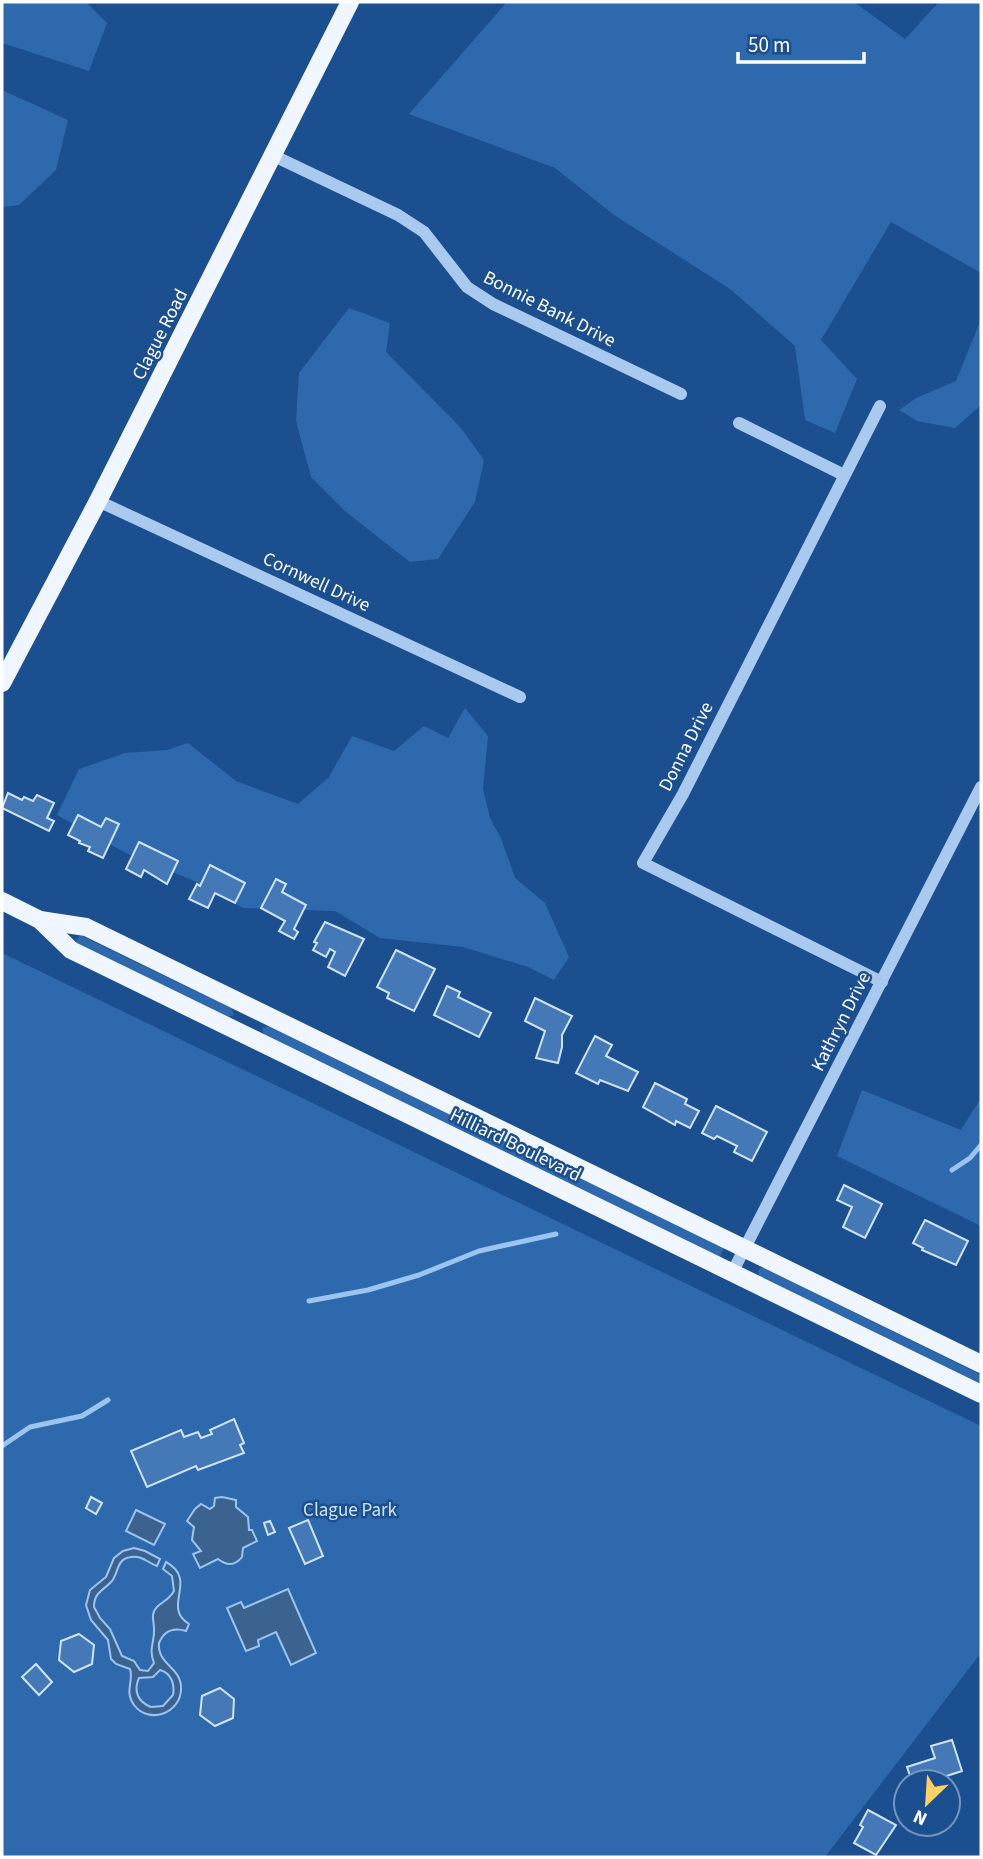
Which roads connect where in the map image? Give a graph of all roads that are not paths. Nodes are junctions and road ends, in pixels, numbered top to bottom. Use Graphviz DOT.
graph roads {
  1 [pos="350,2"];
  2 [pos="272,155"];
  3 [pos="681,394"];
  4 [pos="880,407"];
  5 [pos="739,423"];
  6 [pos="844,475"];
  7 [pos="99,500"];
  8 [pos="2,683"];
  9 [pos="520,697"];
  10 [pos="981,787"];
  11 [pos="2,901"];
  12 [pos="40,920"];
  13 [pos="882,982"];
  14 [pos="744,1249"];
  15 [pos="732,1273"];
  16 [pos="981,1364"];
  17 [pos="981,1394"];
  1 -- 2 [label="main road, Clague Road"];
  2 -- 3 [label="street, Bonnie Bank Drive"];
  2 -- 7 [label="main road, Clague Road"];
  4 -- 6 [label="street, Donna Drive"];
  5 -- 6 [label="street"];
  6 -- 13 [label="street, Donna Drive"];
  7 -- 8 [label="main road, Clague Road"];
  7 -- 9 [label="street, Cornwell Drive"];
  10 -- 13 [label="street, Kathryn Drive"];
  11 -- 12 [label="main road, Hilliard Boulevard"];
  12 -- 14 [label="main road, Hilliard Boulevard"];
  12 -- 15 [label="main road, Hilliard Boulevard"];
  13 -- 14 [label="street, Kathryn Drive"];
  14 -- 15 [label="street, Kathryn Drive"];
  14 -- 16 [label="main road, Hilliard Boulevard"];
  15 -- 17 [label="main road, Hilliard Boulevard"];
}
